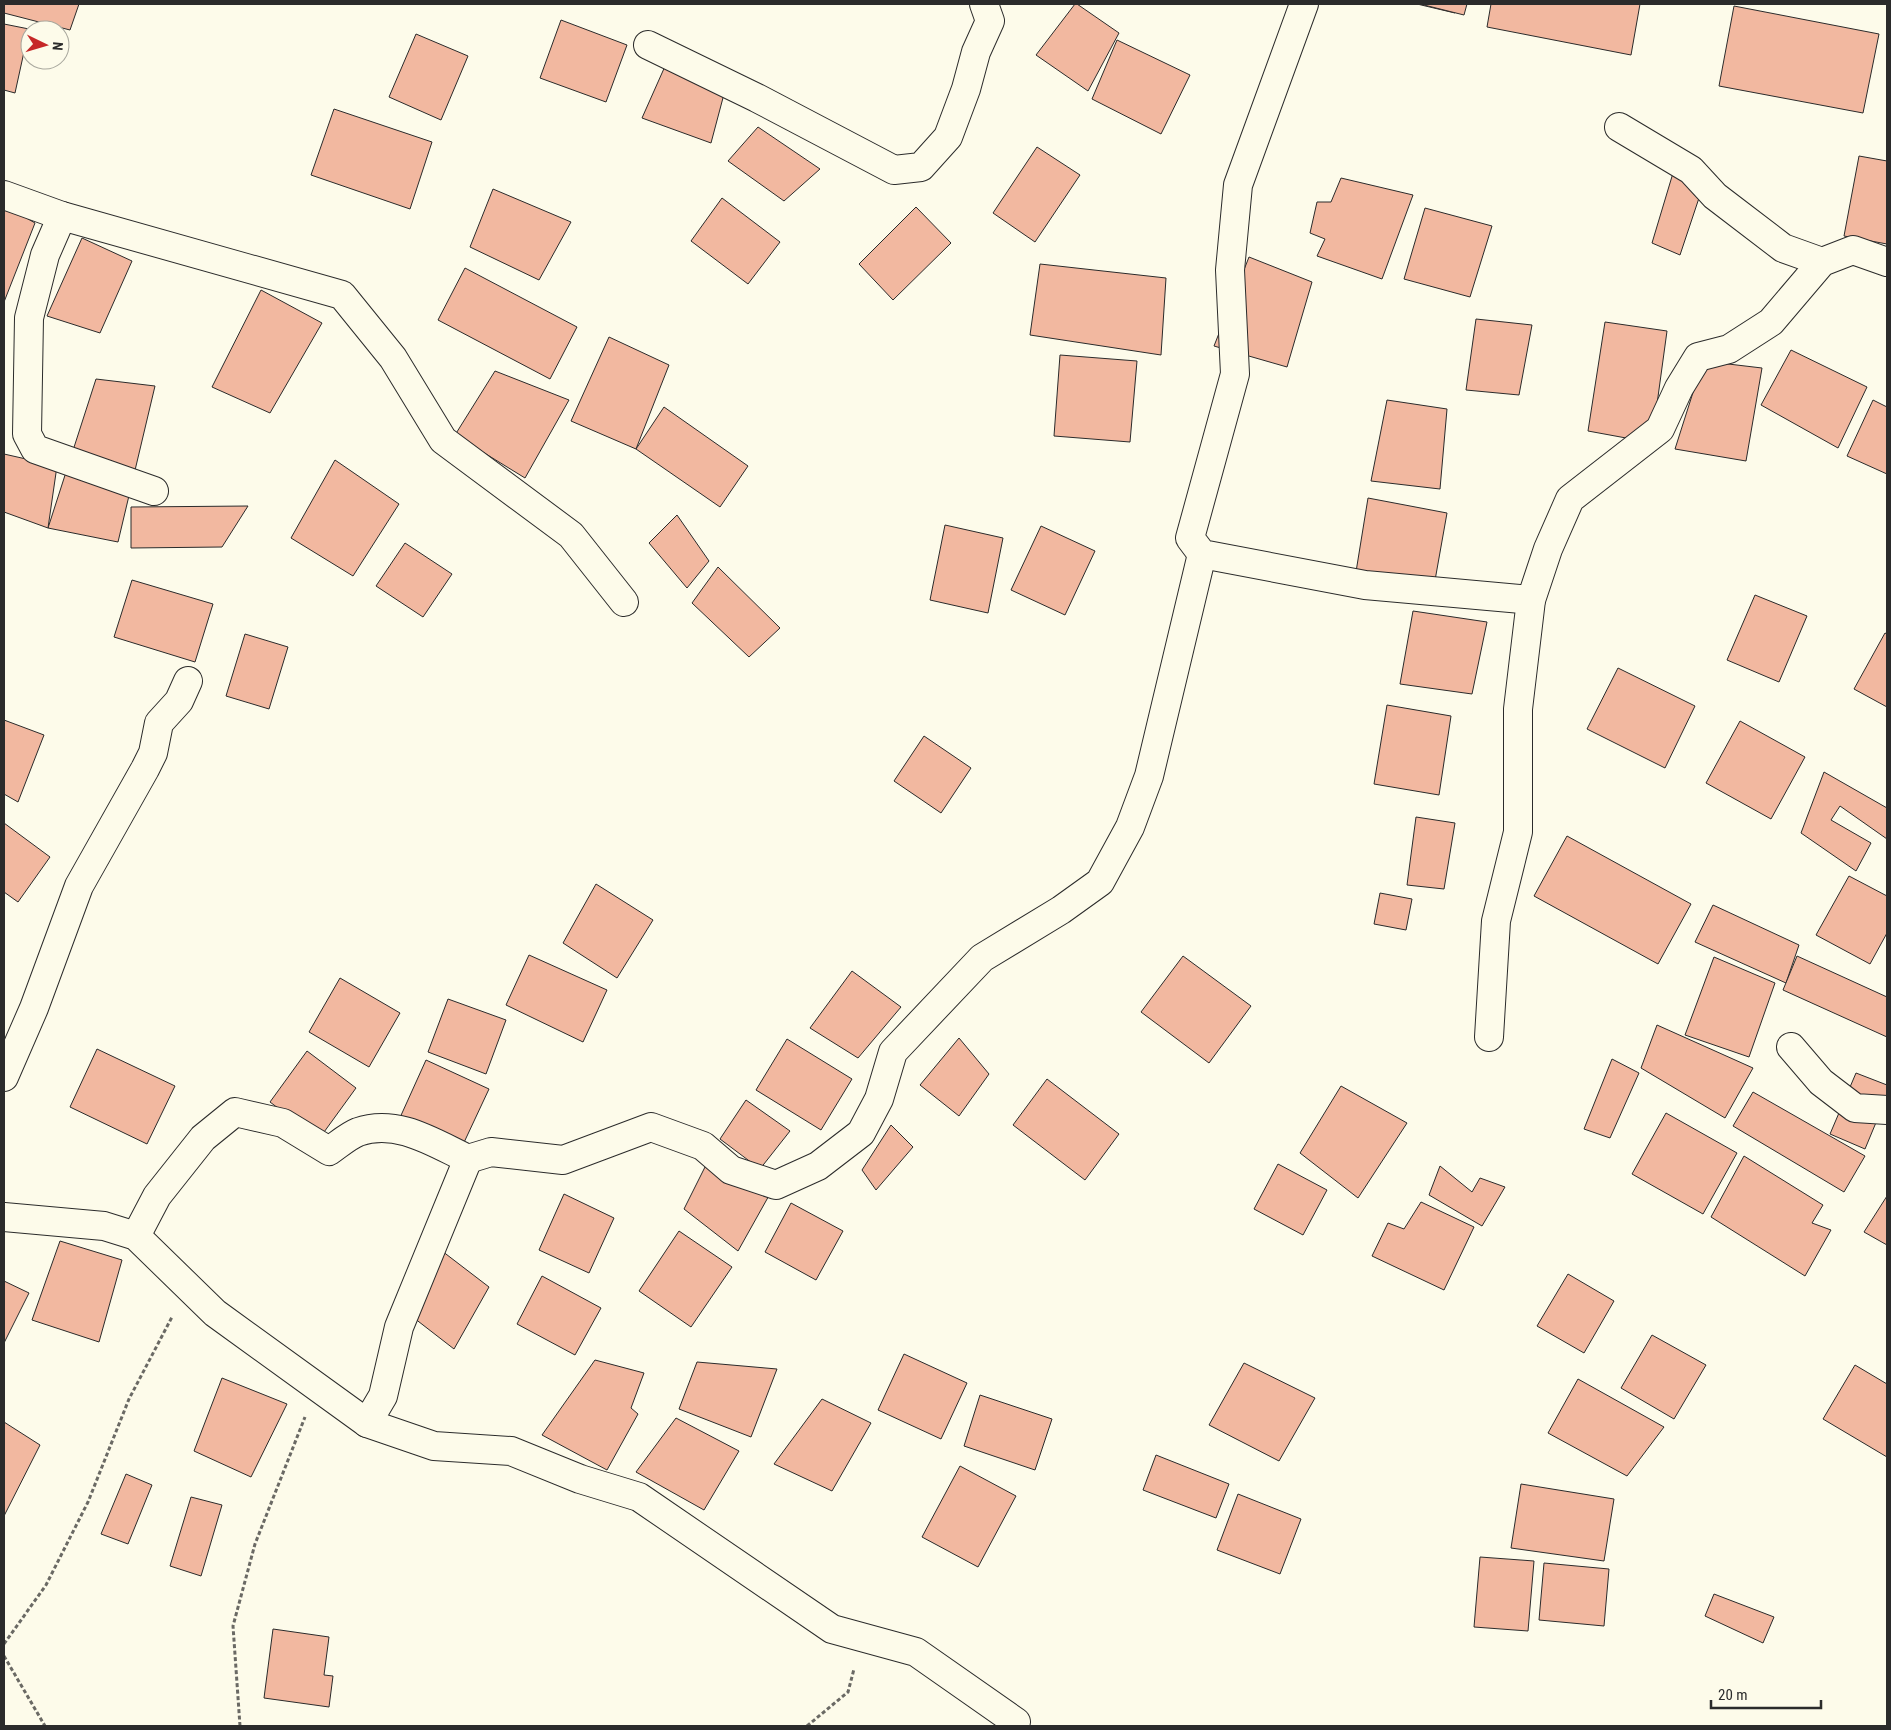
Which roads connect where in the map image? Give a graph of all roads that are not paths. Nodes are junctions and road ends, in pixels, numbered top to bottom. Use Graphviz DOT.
graph roads {
  1 [pos="984,4"];
  2 [pos="1304,4"];
  3 [pos="648,45"];
  4 [pos="1620,127"];
  5 [pos="4,195"];
  6 [pos="62,216"];
  7 [pos="1822,262"];
  8 [pos="1887,262"];
  9 [pos="154,492"];
  10 [pos="1202,554"];
  11 [pos="1531,600"];
  12 [pos="624,602"];
  13 [pos="188,681"];
  14 [pos="1489,1037"];
  15 [pos="1791,1047"];
  16 [pos="4,1077"];
  17 [pos="1887,1110"];
  18 [pos="468,1159"];
  19 [pos="4,1217"];
  20 [pos="136,1236"];
  21 [pos="367,1423"];
  22 [pos="1016,1722"];
  1 -- 3 [label="street"];
  2 -- 10 [label="street"];
  4 -- 7 [label="street"];
  5 -- 6 [label="street"];
  6 -- 9 [label="street"];
  6 -- 12 [label="street"];
  7 -- 8 [label="street"];
  7 -- 11 [label="street"];
  10 -- 11 [label="street"];
  10 -- 18 [label="street"];
  11 -- 14 [label="street"];
  13 -- 16 [label="street"];
  15 -- 17 [label="street"];
  18 -- 20 [label="street"];
  18 -- 21 [label="street"];
  19 -- 20 [label="street"];
  20 -- 21 [label="street"];
  21 -- 22 [label="street"];
}
